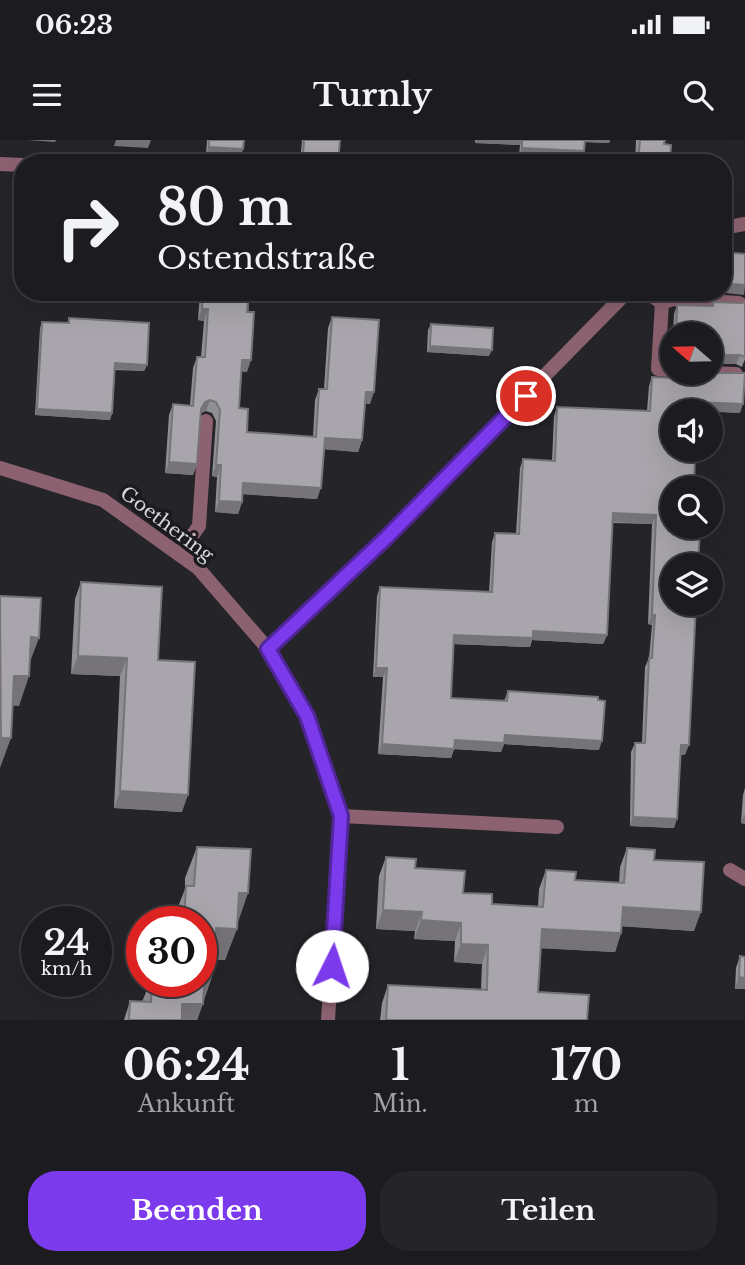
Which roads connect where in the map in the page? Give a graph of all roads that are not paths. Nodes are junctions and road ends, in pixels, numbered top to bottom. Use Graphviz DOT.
graph roads {
  1 [pos="618,301"];
  2 [pos="659,301"];
  3 [pos="668,301"];
  4 [pos="706,301"];
  5 [pos="662,303"];
  6 [pos="739,303"];
  7 [pos="661,322"];
  8 [pos="660,347"];
  9 [pos="660,369"];
  10 [pos="723,374"];
  11 [pos="736,374"];
  12 [pos="206,421"];
  13 [pos="0,468"];
  14 [pos="179,554"];
  15 [pos="268,649"];
  16 [pos="341,816"];
  17 [pos="558,827"];
  18 [pos="730,870"];
  19 [pos="745,879"];
  20 [pos="328,1020"];
  1 -- 15 [label="street"];
  2 -- 5 [label="street"];
  3 -- 5 [label="street"];
  4 -- 6 [label="street"];
  5 -- 7 [label="street"];
  8 -- 9 [label="street"];
  10 -- 11 [label="street"];
  12 -- 14 [label="street"];
  13 -- 14 [label="street, Goethering"];
  14 -- 15 [label="street, Goethering"];
  15 -- 16 [label="street, Goethering"];
  16 -- 17 [label="street"];
  16 -- 20 [label="street, Goethering"];
  18 -- 19 [label="street"];
}
